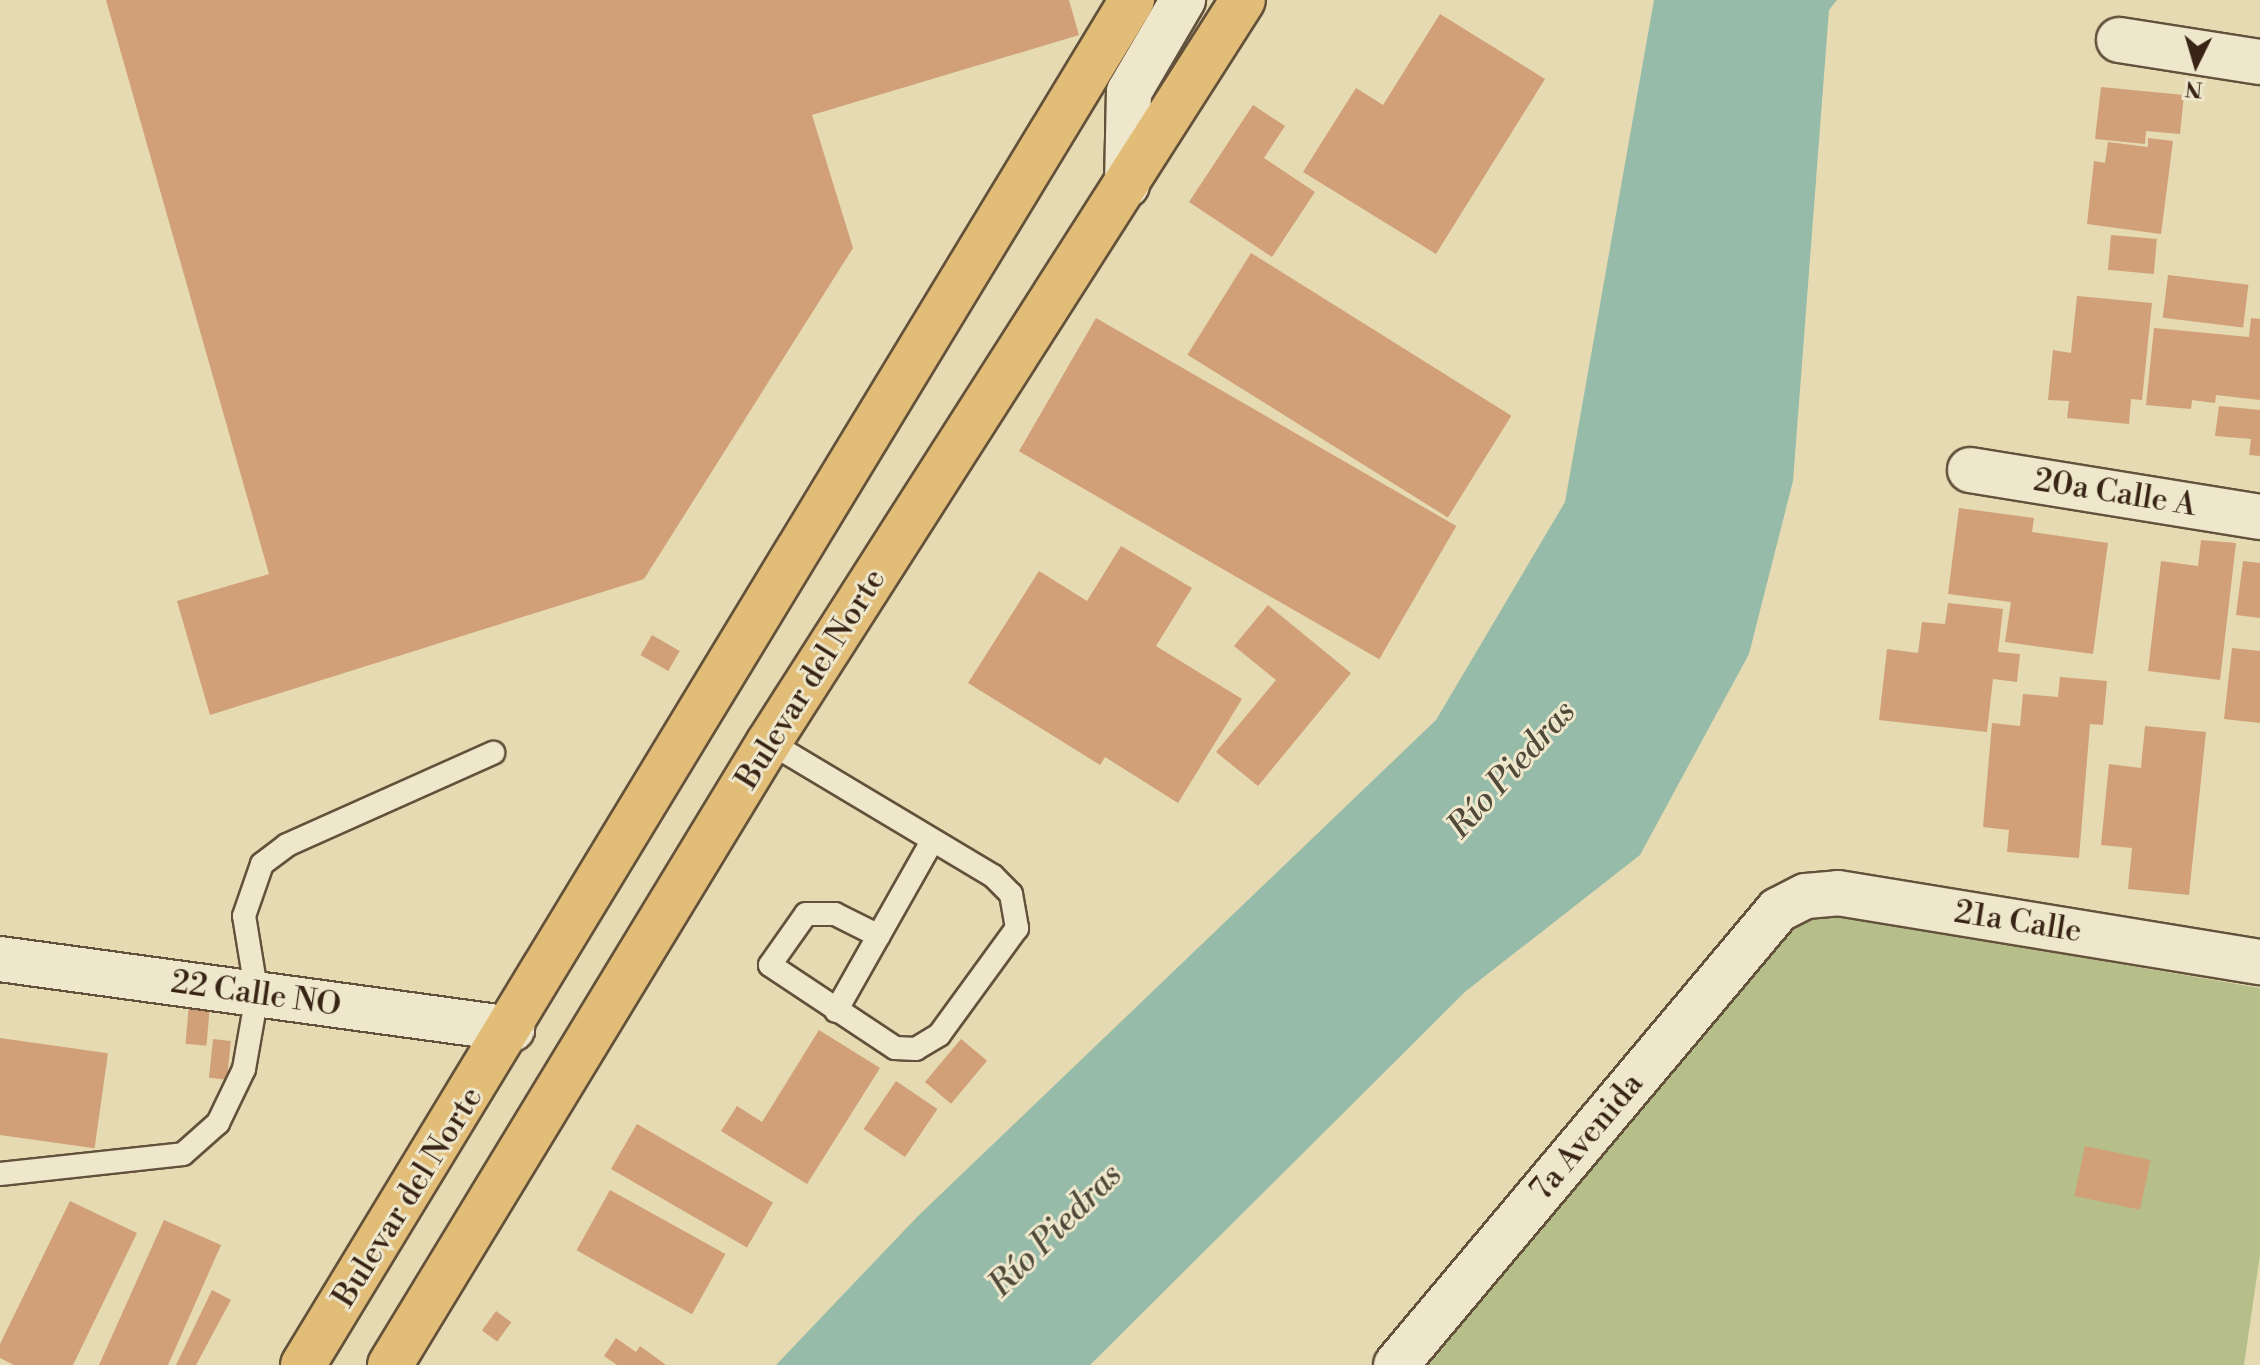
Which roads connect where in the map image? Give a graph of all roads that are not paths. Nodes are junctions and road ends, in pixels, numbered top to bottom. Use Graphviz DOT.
graph roads {
  1 [pos="1183,0"];
  2 [pos="1243,0"];
  3 [pos="1119,12"];
  4 [pos="2119,40"];
  5 [pos="2260,62"];
  6 [pos="1127,185"];
  7 [pos="1970,470"];
  8 [pos="2260,517"];
  9 [pos="769,742"];
  10 [pos="493,753"];
  11 [pos="932,841"];
  12 [pos="1778,910"];
  13 [pos="879,936"];
  14 [pos="0,959"];
  15 [pos="2260,962"];
  16 [pos="257,995"];
  17 [pos="836,1011"];
  18 [pos="512,1029"];
  19 [pos="0,1174"];
  20 [pos="303,1365"];
  21 [pos="390,1365"];
  22 [pos="1396,1365"];
  1 -- 6 [label="street"];
  2 -- 6 [label="highway, Bulevar del Norte"];
  3 -- 18 [label="highway, Bulevar del Norte"];
  4 -- 5 [label="street"];
  6 -- 9 [label="highway, Bulevar del Norte"];
  7 -- 8 [label="street, 20a Calle A"];
  9 -- 11 [label="lane"];
  9 -- 21 [label="highway, Bulevar del Norte"];
  10 -- 16 [label="lane"];
  11 -- 13 [label="lane"];
  11 -- 17 [label="lane"];
  12 -- 15 [label="street, 21a Calle"];
  12 -- 22 [label="street, 7a Avenida"];
  13 -- 17 [label="lane"];
  13 -- 17 [label="lane"];
  14 -- 16 [label="street, 22 Calle NO"];
  16 -- 18 [label="street, 22 Calle NO"];
  16 -- 19 [label="lane"];
  18 -- 20 [label="highway, Bulevar del Norte"];
}
